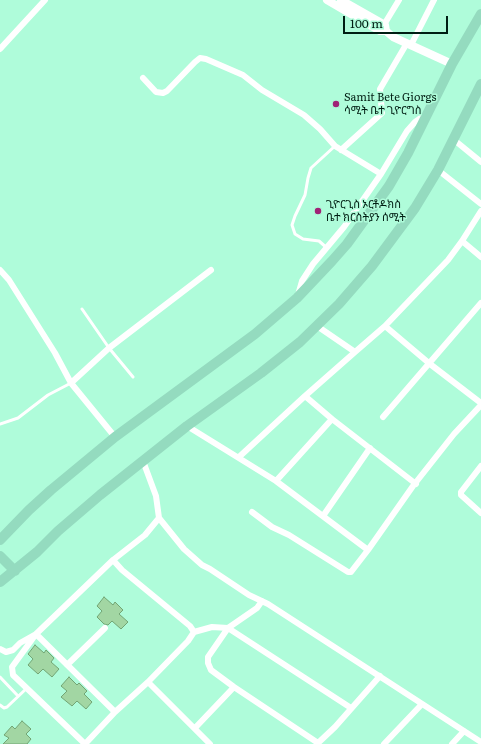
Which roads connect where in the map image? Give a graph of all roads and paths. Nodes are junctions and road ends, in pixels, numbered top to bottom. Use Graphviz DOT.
graph roads {
  1 [pos="45,0"];
  2 [pos="327,0"];
  3 [pos="341,0"];
  4 [pos="399,0"];
  5 [pos="434,0"];
  6 [pos="481,14"];
  7 [pos="384,29"];
  8 [pos="409,44"];
  9 [pos="0,49"];
  10 [pos="452,64"];
  11 [pos="143,78"];
  12 [pos="481,84"];
  13 [pos="428,113"];
  14 [pos="453,139"];
  15 [pos="335,146"];
  16 [pos="341,150"];
  17 [pos="481,162"];
  18 [pos="438,170"];
  19 [pos="381,174"];
  20 [pos="481,204"];
  21 [pos="481,211"];
  22 [pos="462,241"];
  23 [pos="327,248"];
  24 [pos="481,257"];
  25 [pos="0,270"];
  26 [pos="211,270"];
  27 [pos="297,298"];
  28 [pos="481,303"];
  29 [pos="82,309"];
  30 [pos="317,326"];
  31 [pos="385,326"];
  32 [pos="109,348"];
  33 [pos="355,352"];
  34 [pos="430,364"];
  35 [pos="133,377"];
  36 [pos="71,383"];
  37 [pos="305,396"];
  38 [pos="481,404"];
  39 [pos="383,417"];
  40 [pos="332,419"];
  41 [pos="0,424"];
  42 [pos="187,426"];
  43 [pos="115,437"];
  44 [pos="370,448"];
  45 [pos="239,457"];
  46 [pos="143,461"];
  47 [pos="480,470"];
  48 [pos="276,481"];
  49 [pos="416,484"];
  50 [pos="252,512"];
  51 [pos="481,513"];
  52 [pos="323,516"];
  53 [pos="159,518"];
  54 [pos="0,540"];
  55 [pos="368,550"];
  56 [pos="0,556"];
  57 [pos="113,560"];
  58 [pos="15,571"];
  59 [pos="0,582"];
  60 [pos="262,601"];
  61 [pos="105,628"];
  62 [pos="228,628"];
  63 [pos="194,632"];
  64 [pos="36,634"];
  65 [pos="0,649"];
  66 [pos="67,665"];
  67 [pos="380,676"];
  68 [pos="0,677"];
  69 [pos="148,682"];
  70 [pos="234,687"];
  71 [pos="27,688"];
  72 [pos="18,696"];
  73 [pos="422,704"];
  74 [pos="0,705"];
  75 [pos="351,708"];
  76 [pos="115,712"];
  77 [pos="195,728"];
  78 [pos="464,732"];
  79 [pos="481,742"];
  80 [pos="317,743"];
  81 [pos="85,744"];
  82 [pos="210,744"];
  83 [pos="384,744"];
  84 [pos="452,744"];
  1 -- 9 [label="street"];
  2 -- 7 [label="street"];
  3 -- 7 [label="street"];
  4 -- 7 [label="street"];
  5 -- 8 [label="street"];
  6 -- 10 [label="main road"];
  7 -- 8 [label="street"];
  8 -- 10 [label="street"];
  8 -- 16 [label="street"];
  10 -- 13 [label="main road"];
  11 -- 15 [label="street"];
  12 -- 14 [label="main road"];
  13 -- 19 [label="street"];
  13 -- 27 [label="main road"];
  14 -- 17 [label="street"];
  14 -- 18 [label="main road"];
  15 -- 16 [label="street"];
  15 -- 23 [label="lane"];
  16 -- 19 [label="street"];
  18 -- 20 [label="street"];
  18 -- 30 [label="main road"];
  19 -- 23 [label="street"];
  21 -- 22 [label="street"];
  22 -- 24 [label="street"];
  22 -- 31 [label="street"];
  23 -- 27 [label="street"];
  25 -- 36 [label="street"];
  26 -- 32 [label="street"];
  27 -- 43 [label="main road"];
  28 -- 34 [label="street"];
  29 -- 32 [label="lane"];
  30 -- 33 [label="street"];
  30 -- 42 [label="main road"];
  31 -- 33 [label="street"];
  31 -- 34 [label="street"];
  32 -- 35 [label="lane"];
  32 -- 36 [label="street"];
  33 -- 37 [label="street"];
  34 -- 38 [label="street"];
  34 -- 39 [label="street"];
  36 -- 41 [label="lane"];
  36 -- 43 [label="street"];
  37 -- 40 [label="street"];
  37 -- 45 [label="street"];
  38 -- 49 [label="street"];
  40 -- 44 [label="street"];
  40 -- 48 [label="street"];
  42 -- 45 [label="street"];
  42 -- 46 [label="main road"];
  43 -- 54 [label="main road"];
  44 -- 49 [label="street"];
  44 -- 52 [label="street"];
  45 -- 48 [label="street"];
  46 -- 53 [label="street"];
  46 -- 58 [label="main road"];
  47 -- 51 [label="street"];
  48 -- 52 [label="street"];
  49 -- 55 [label="street"];
  50 -- 55 [label="street"];
  52 -- 55 [label="street"];
  53 -- 57 [label="street"];
  53 -- 60 [label="street"];
  56 -- 58 [label="main road"];
  57 -- 63 [label="street"];
  57 -- 64 [label="street"];
  58 -- 59 [label="main road"];
  60 -- 62 [label="street"];
  60 -- 67 [label="street"];
  61 -- 66 [label="street"];
  62 -- 63 [label="street"];
  62 -- 70 [label="street"];
  62 -- 75 [label="street"];
  63 -- 69 [label="street"];
  64 -- 65 [label="street"];
  64 -- 66 [label="street"];
  64 -- 71 [label="street"];
  66 -- 76 [label="street"];
  67 -- 73 [label="street"];
  67 -- 75 [label="street"];
  68 -- 72 [label="lane"];
  69 -- 76 [label="street"];
  69 -- 77 [label="street"];
  70 -- 77 [label="street"];
  70 -- 80 [label="street"];
  71 -- 72 [label="lane"];
  71 -- 81 [label="street"];
  72 -- 74 [label="lane"];
  73 -- 78 [label="street"];
  73 -- 83 [label="street"];
  75 -- 80 [label="street"];
  76 -- 81 [label="street"];
  77 -- 82 [label="street"];
  78 -- 79 [label="street"];
  78 -- 84 [label="street"];
}
